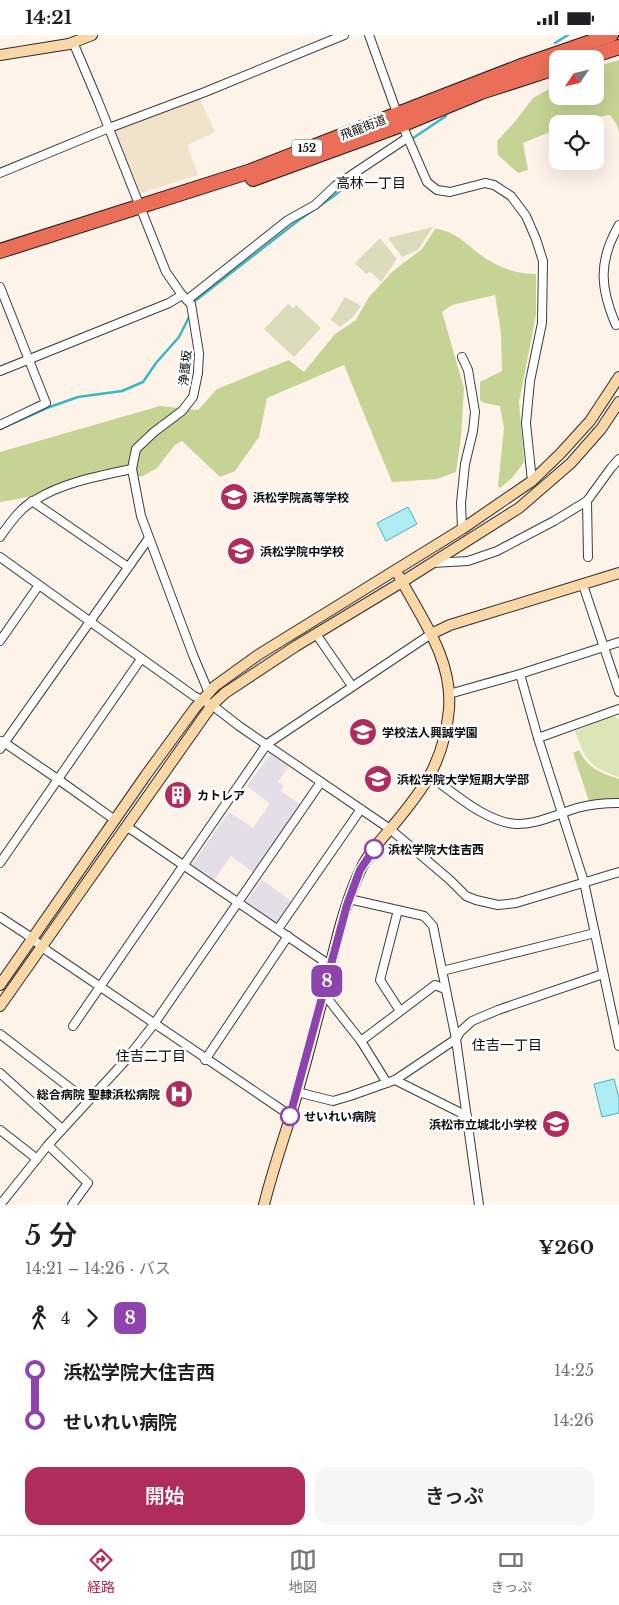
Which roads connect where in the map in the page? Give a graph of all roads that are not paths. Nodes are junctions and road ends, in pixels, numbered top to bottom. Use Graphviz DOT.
graph roads {
  1 [pos="92,35"];
  2 [pos="344,35"];
  3 [pos="369,35"];
  4 [pos="611,35"];
  5 [pos="70,40"];
  6 [pos="619,47"];
  7 [pos="604,52"];
  8 [pos="0,55"];
  9 [pos="549,70"];
  10 [pos="109,127"];
  11 [pos="405,132"];
  12 [pos="0,173"];
  13 [pos="142,211"];
  14 [pos="619,225"];
  15 [pos="0,251"];
  16 [pos="0,261"];
  17 [pos="0,287"];
  18 [pos="187,300"];
  19 [pos="616,325"];
  20 [pos="462,357"];
  21 [pos="29,359"];
  22 [pos="0,371"];
  23 [pos="619,377"];
  24 [pos="619,402"];
  25 [pos="0,425"];
  26 [pos="619,459"];
  27 [pos="132,469"];
  28 [pos="532,481"];
  29 [pos="32,501"];
  30 [pos="587,501"];
  31 [pos="462,529"];
  32 [pos="0,537"];
  33 [pos="149,538"];
  34 [pos="0,557"];
  35 [pos="588,557"];
  36 [pos="432,563"];
  37 [pos="128,567"];
  38 [pos="396,571"];
  39 [pos="619,573"];
  40 [pos="402,583"];
  41 [pos="39,585"];
  42 [pos="583,585"];
  43 [pos="90,621"];
  44 [pos="316,634"];
  45 [pos="431,634"];
  46 [pos="0,641"];
  47 [pos="619,642"];
  48 [pos="604,647"];
  49 [pos="142,659"];
  50 [pos="520,674"];
  51 [pos="352,686"];
  52 [pos="619,692"];
  53 [pos="449,694"];
  54 [pos="205,696"];
  55 [pos="212,705"];
  56 [pos="619,709"];
  57 [pos="538,738"];
  58 [pos="1,744"];
  59 [pos="267,745"];
  60 [pos="430,776"];
  61 [pos="59,780"];
  62 [pos="321,782"];
  63 [pos="619,803"];
  64 [pos="361,809"];
  65 [pos="563,813"];
  66 [pos="115,820"];
  67 [pos="126,826"];
  68 [pos="390,829"];
  69 [pos="0,863"];
  70 [pos="184,867"];
  71 [pos="619,872"];
  72 [pos="584,882"];
  73 [pos="349,899"];
  74 [pos="239,902"];
  75 [pos="398,910"];
  76 [pos="0,917"];
  77 [pos="278,929"];
  78 [pos="595,933"];
  79 [pos="288,936"];
  80 [pos="31,939"];
  81 [pos="41,947"];
  82 [pos="331,966"];
  83 [pos="442,971"];
  84 [pos="603,974"];
  85 [pos="0,985"];
  86 [pos="101,988"];
  87 [pos="445,989"];
  88 [pos="324,994"];
  89 [pos="0,1006"];
  90 [pos="400,1011"];
  91 [pos="154,1024"];
  92 [pos="73,1026"];
  93 [pos="0,1034"];
  94 [pos="456,1039"];
  95 [pos="360,1041"];
  96 [pos="619,1047"];
  97 [pos="205,1060"];
  98 [pos="0,1073"];
  99 [pos="391,1081"];
  100 [pos="297,1092"];
  101 [pos="87,1101"];
  102 [pos="290,1116"];
  103 [pos="467,1116"];
  104 [pos="62,1129"];
  105 [pos="0,1130"];
  106 [pos="48,1145"];
  107 [pos="38,1159"];
  108 [pos="0,1205"];
  109 [pos="72,1205"];
  110 [pos="264,1205"];
  111 [pos="479,1205"];
  1 -- 5 [label="street"];
  2 -- 10 [label="street"];
  3 -- 11 [label="street"];
  4 -- 11 [label="highway, 飛龍街道 / 152"];
  5 -- 8 [label="street"];
  5 -- 10 [label="street"];
  6 -- 7 [label="highway"];
  9 -- 11 [label="highway, 飛龍街道 / 152"];
  10 -- 12 [label="street"];
  10 -- 13 [label="street"];
  11 -- 13 [label="highway, 飛龍街道 / 152"];
  11 -- 18 [label="street"];
  11 -- 28 [label="street"];
  13 -- 15 [label="highway, 飛龍街道 / 152"];
  13 -- 16 [label="highway, 飛龍街道 / 152"];
  13 -- 18 [label="street"];
  14 -- 19 [label="street"];
  17 -- 21 [label="street"];
  18 -- 21 [label="street"];
  18 -- 27 [label="street, 浄護坂"];
  20 -- 31 [label="street"];
  21 -- 22 [label="street"];
  21 -- 25 [label="street"];
  23 -- 28 [label="street"];
  24 -- 36 [label="street"];
  26 -- 30 [label="street"];
  27 -- 29 [label="street"];
  27 -- 33 [label="street"];
  28 -- 31 [label="street"];
  29 -- 32 [label="street"];
  29 -- 37 [label="street"];
  30 -- 35 [label="street"];
  30 -- 36 [label="street"];
  31 -- 38 [label="street"];
  33 -- 37 [label="street"];
  33 -- 54 [label="street"];
  34 -- 41 [label="street"];
  36 -- 40 [label="street"];
  37 -- 43 [label="street"];
  38 -- 40 [label="street"];
  38 -- 54 [label="street"];
  39 -- 42 [label="street"];
  40 -- 44 [label="street"];
  40 -- 45 [label="street"];
  41 -- 43 [label="street"];
  41 -- 46 [label="street"];
  42 -- 45 [label="street"];
  42 -- 48 [label="street"];
  43 -- 49 [label="street"];
  43 -- 58 [label="street"];
  44 -- 51 [label="street"];
  44 -- 55 [label="street"];
  45 -- 51 [label="street"];
  45 -- 53 [label="street"];
  47 -- 48 [label="street"];
  48 -- 50 [label="street"];
  48 -- 52 [label="street"];
  49 -- 54 [label="street"];
  49 -- 61 [label="street"];
  50 -- 53 [label="street"];
  50 -- 57 [label="street"];
  51 -- 59 [label="street"];
  53 -- 60 [label="street"];
  54 -- 55 [label="street"];
  54 -- 66 [label="street"];
  55 -- 59 [label="street"];
  55 -- 67 [label="street"];
  56 -- 57 [label="street"];
  57 -- 65 [label="street"];
  58 -- 61 [label="street"];
  59 -- 62 [label="street"];
  59 -- 70 [label="street"];
  60 -- 65 [label="street"];
  60 -- 68 [label="street"];
  61 -- 66 [label="street"];
  61 -- 69 [label="street"];
  62 -- 64 [label="street"];
  62 -- 74 [label="street"];
  63 -- 65 [label="street"];
  64 -- 68 [label="street"];
  64 -- 77 [label="street"];
  65 -- 72 [label="street"];
  66 -- 80 [label="street"];
  67 -- 70 [label="street"];
  67 -- 81 [label="street"];
  68 -- 72 [label="street"];
  68 -- 73 [label="street"];
  70 -- 74 [label="street"];
  70 -- 86 [label="street"];
  71 -- 72 [label="street"];
  72 -- 78 [label="street"];
  73 -- 75 [label="street"];
  73 -- 82 [label="street"];
  74 -- 77 [label="street"];
  74 -- 91 [label="street"];
  75 -- 83 [label="street"];
  75 -- 90 [label="street"];
  76 -- 80 [label="street"];
  77 -- 79 [label="street"];
  78 -- 83 [label="street"];
  78 -- 84 [label="street"];
  79 -- 82 [label="street"];
  79 -- 97 [label="street"];
  80 -- 81 [label="street"];
  80 -- 85 [label="street"];
  81 -- 86 [label="street"];
  81 -- 89 [label="street"];
  82 -- 88 [label="street"];
  83 -- 87 [label="street"];
  84 -- 94 [label="street"];
  84 -- 96 [label="street"];
  86 -- 91 [label="street"];
  86 -- 92 [label="street"];
  87 -- 90 [label="street"];
  87 -- 94 [label="street"];
  88 -- 95 [label="street"];
  88 -- 100 [label="street"];
  90 -- 95 [label="street"];
  91 -- 97 [label="street"];
  91 -- 101 [label="street"];
  93 -- 101 [label="street"];
  94 -- 99 [label="street"];
  94 -- 103 [label="street"];
  95 -- 99 [label="street"];
  97 -- 102 [label="street"];
  98 -- 104 [label="street"];
  99 -- 100 [label="street"];
  99 -- 103 [label="street"];
  100 -- 102 [label="street"];
  101 -- 104 [label="street"];
  102 -- 110 [label="street"];
  103 -- 111 [label="street"];
  104 -- 106 [label="street"];
  105 -- 107 [label="street"];
  106 -- 107 [label="street"];
  106 -- 109 [label="street"];
  107 -- 108 [label="street"];
}
